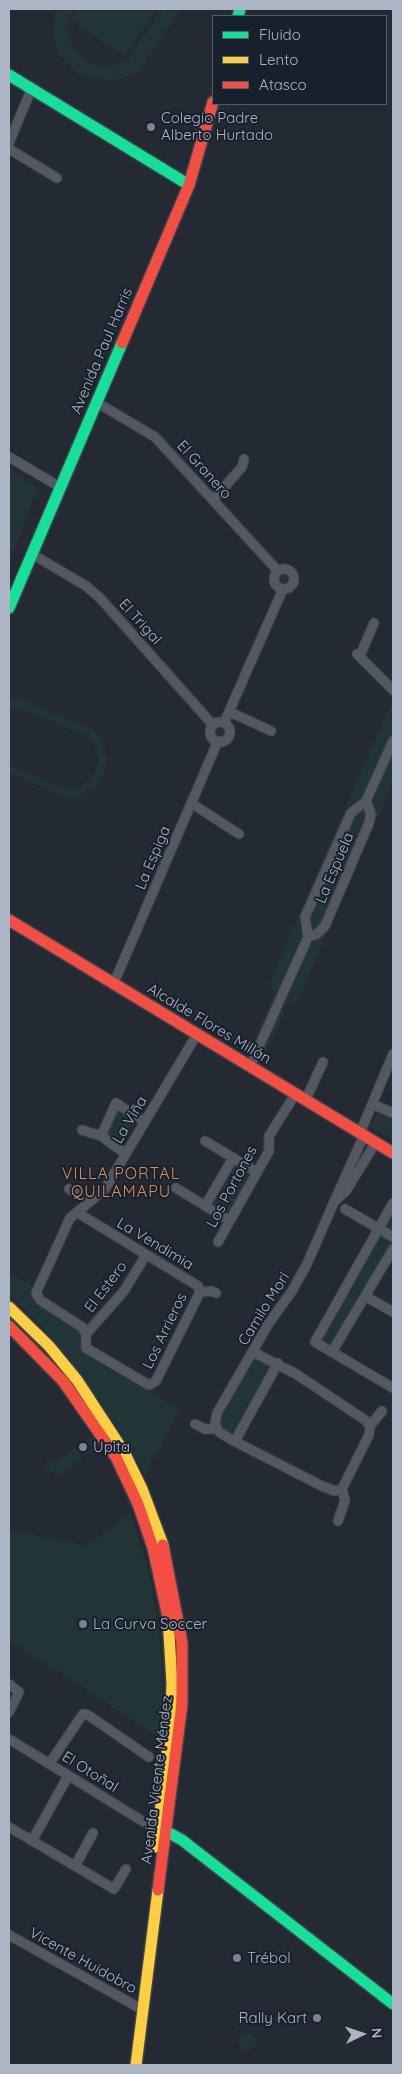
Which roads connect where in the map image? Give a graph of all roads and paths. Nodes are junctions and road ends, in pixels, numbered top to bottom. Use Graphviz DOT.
graph roads {
  1 [pos="9,75"];
  2 [pos="32,90"];
  3 [pos="212,105"];
  4 [pos="9,143"];
  5 [pos="9,149"];
  6 [pos="57,178"];
  7 [pos="189,185"];
  8 [pos="96,402"];
  9 [pos="9,457"];
  10 [pos="244,459"];
  11 [pos="60,487"];
  12 [pos="213,500"];
  13 [pos="32,554"];
  14 [pos="278,571"];
  15 [pos="283,589"];
  16 [pos="9,608"];
  17 [pos="374,623"];
  18 [pos="393,690"];
  19 [pos="230,712"];
  20 [pos="224,723"];
  21 [pos="213,725"];
  22 [pos="271,731"];
  23 [pos="393,740"];
  24 [pos="218,742"];
  25 [pos="366,802"];
  26 [pos="191,803"];
  27 [pos="239,834"];
  28 [pos="9,920"];
  29 [pos="308,937"];
  30 [pos="113,984"];
  31 [pos="197,1034"];
  32 [pos="393,1054"];
  33 [pos="323,1062"];
  34 [pos="250,1067"];
  35 [pos="301,1096"];
  36 [pos="372,1104"];
  37 [pos="393,1113"];
  38 [pos="145,1122"];
  39 [pos="82,1130"];
  40 [pos="362,1134"];
  41 [pos="101,1136"];
  42 [pos="205,1141"];
  43 [pos="376,1142"];
  44 [pos="393,1153"];
  45 [pos="126,1154"];
  46 [pos="232,1158"];
  47 [pos="257,1172"];
  48 [pos="176,1188"];
  49 [pos="69,1189"];
  50 [pos="90,1202"];
  51 [pos="334,1202"];
  52 [pos="393,1203"];
  53 [pos="205,1206"];
  54 [pos="345,1209"];
  55 [pos="78,1213"];
  56 [pos="230,1221"];
  57 [pos="379,1229"];
  58 [pos="393,1238"];
  59 [pos="218,1242"];
  60 [pos="393,1249"];
  61 [pos="146,1255"];
  62 [pos="200,1292"];
  63 [pos="216,1293"];
  64 [pos="365,1296"];
  65 [pos="9,1307"];
  66 [pos="393,1312"];
  67 [pos="9,1326"];
  68 [pos="86,1334"];
  69 [pos="253,1352"];
  70 [pos="332,1352"];
  71 [pos="278,1363"];
  72 [pos="393,1388"];
  73 [pos="382,1411"];
  74 [pos="195,1424"];
  75 [pos="370,1426"];
  76 [pos="217,1428"];
  77 [pos="235,1441"];
  78 [pos="342,1489"];
  79 [pos="338,1522"];
  80 [pos="9,1684"];
  81 [pos="9,1712"];
  82 [pos="9,1739"];
  83 [pos="149,1757"];
  84 [pos="49,1764"];
  85 [pos="68,1776"];
  86 [pos="9,1828"];
  87 [pos="164,1828"];
  88 [pos="93,1832"];
  89 [pos="32,1841"];
  90 [pos="75,1866"];
  91 [pos="126,1869"];
  92 [pos="9,1935"];
  93 [pos="393,2004"];
  94 [pos="139,2008"];
  95 [pos="128,2065"];
  96 [pos="136,2065"];
  1 -- 2 [label="main road"];
  2 -- 4 [label="street"];
  2 -- 7 [label="main road"];
  3 -- 7 [label="main road, Avenida Paul Harris"];
  5 -- 6 [label="street"];
  7 -- 8 [label="main road, Avenida Paul Harris"];
  8 -- 11 [label="main road, Avenida Paul Harris"];
  8 -- 12 [label="street, El Granero"];
  9 -- 11 [label="street"];
  10 -- 12 [label="street"];
  11 -- 13 [label="main road, Avenida Paul Harris"];
  12 -- 14 [label="street, El Granero"];
  13 -- 16 [label="main road, Avenida Paul Harris"];
  13 -- 21 [label="street, El Trigal"];
  14 -- 15 [label="street"];
  14 -- 15 [label="street, La Espiga"];
  15 -- 19 [label="street, La Espiga"];
  17 -- 18 [label="street"];
  19 -- 20 [label="street, La Espiga"];
  19 -- 22 [label="street"];
  20 -- 21 [label="street"];
  20 -- 24 [label="street, La Espiga"];
  21 -- 24 [label="street"];
  23 -- 25 [label="street, La Espuela"];
  24 -- 26 [label="street, La Espiga"];
  25 -- 29 [label="street, La Espuela"];
  25 -- 29 [label="street, La Espuela"];
  26 -- 27 [label="street"];
  26 -- 30 [label="street, La Espiga"];
  28 -- 30 [label="main road, Alcalde Flores Millán"];
  29 -- 34 [label="street, La Espuela"];
  30 -- 31 [label="main road, Alcalde Flores Millán"];
  31 -- 34 [label="main road, Alcalde Flores Millán"];
  31 -- 38 [label="street, La Viña"];
  32 -- 36 [label="street, Camilo Mori"];
  33 -- 35 [label="street, Los Portones"];
  34 -- 35 [label="main road, Alcalde Flores Millán"];
  35 -- 40 [label="main road, Alcalde Flores Millán"];
  35 -- 47 [label="street, Los Portones"];
  36 -- 37 [label="street"];
  36 -- 40 [label="street, Camilo Mori"];
  38 -- 41 [label="street"];
  38 -- 45 [label="street, La Viña"];
  39 -- 41 [label="street"];
  40 -- 43 [label="main road, Alcalde Flores Millán"];
  40 -- 51 [label="street, Camilo Mori"];
  41 -- 45 [label="street"];
  42 -- 46 [label="street"];
  43 -- 44 [label="main road, Alcalde Flores Millán"];
  43 -- 51 [label="street, Camilo Mori"];
  45 -- 50 [label="street, La Viña"];
  46 -- 47 [label="street"];
  46 -- 53 [label="street"];
  47 -- 56 [label="street, Los Portones"];
  48 -- 53 [label="street"];
  49 -- 50 [label="street"];
  50 -- 55 [label="street, La Viña"];
  51 -- 69 [label="street, Camilo Mori"];
  52 -- 57 [label="street"];
  53 -- 56 [label="street"];
  54 -- 57 [label="street"];
  55 -- 61 [label="street, La Vendimia"];
  55 -- 68 [label="street, La Viña"];
  56 -- 59 [label="street, Los Portones"];
  57 -- 58 [label="street"];
  57 -- 70 [label="street"];
  60 -- 64 [label="street"];
  61 -- 62 [label="street, La Vendimia"];
  61 -- 68 [label="street, El Estero"];
  62 -- 63 [label="street, La Vendimia"];
  62 -- 68 [label="street, Los Arrieros"];
  64 -- 66 [label="street"];
  64 -- 70 [label="street"];
  65 -- 87 [label="main road, Avenida Vicente Méndez"];
  67 -- 87 [label="main road, Avenida Vicente Méndez"];
  69 -- 71 [label="street"];
  69 -- 76 [label="street, Camilo Mori"];
  70 -- 72 [label="street"];
  71 -- 75 [label="street"];
  71 -- 77 [label="street"];
  73 -- 75 [label="street"];
  74 -- 76 [label="street"];
  75 -- 78 [label="street"];
  76 -- 77 [label="street"];
  77 -- 78 [label="street"];
  78 -- 79 [label="street"];
  80 -- 81 [label="street"];
  82 -- 84 [label="street, El Otoñal"];
  83 -- 84 [label="street"];
  84 -- 85 [label="street, El Otoñal"];
  85 -- 87 [label="street, El Otoñal"];
  85 -- 89 [label="street"];
  86 -- 89 [label="street"];
  87 -- 93 [label="main road"];
  87 -- 94 [label="main road, Avenida Vicente Méndez"];
  88 -- 90 [label="street"];
  89 -- 90 [label="street"];
  90 -- 91 [label="street"];
  92 -- 94 [label="street, Vicente Huidobro"];
  94 -- 95 [label="main road, Avenida Vicente Méndez"];
  94 -- 96 [label="main road, Avenida Vicente Méndez"];
}
